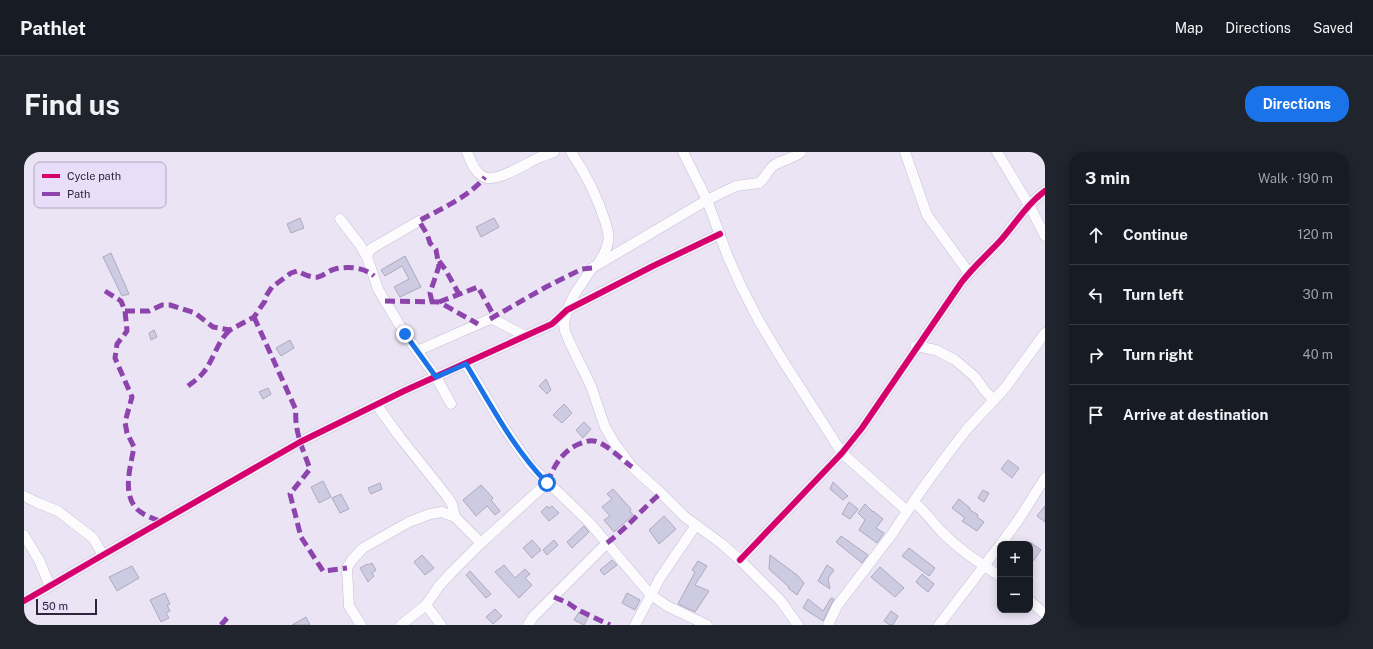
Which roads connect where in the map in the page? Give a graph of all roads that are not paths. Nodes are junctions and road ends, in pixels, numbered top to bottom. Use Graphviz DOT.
graph roads {
  1 [pos="467,152"];
  2 [pos="554,152"];
  3 [pos="571,152"];
  4 [pos="683,152"];
  5 [pos="801,152"];
  6 [pos="905,152"];
  7 [pos="997,152"];
  8 [pos="1045,191"];
  9 [pos="707,200"];
  10 [pos="1029,205"];
  11 [pos="340,220"];
  12 [pos="419,221"];
  13 [pos="720,234"];
  14 [pos="1045,236"];
  15 [pos="367,257"];
  16 [pos="597,266"];
  17 [pos="969,273"];
  18 [pos="567,310"];
  19 [pos="1045,332"];
  20 [pos="525,336"];
  21 [pos="916,346"];
  22 [pos="417,352"];
  23 [pos="466,364"];
  24 [pos="436,377"];
  25 [pos="994,400"];
  26 [pos="376,404"];
  27 [pos="451,404"];
  28 [pos="842,453"];
  29 [pos="1045,478"];
  30 [pos="547,483"];
  31 [pos="24,496"];
  32 [pos="913,502"];
  33 [pos="907,511"];
  34 [pos="455,517"];
  35 [pos="696,525"];
  36 [pos="24,535"];
  37 [pos="1002,541"];
  38 [pos="481,543"];
  39 [pos="607,543"];
  40 [pos="997,548"];
  41 [pos="103,555"];
  42 [pos="740,560"];
  43 [pos="983,566"];
  44 [pos="997,574"];
  45 [pos="50,586"];
  46 [pos="650,594"];
  47 [pos="24,601"];
  48 [pos="1033,603"];
  49 [pos="426,605"];
  50 [pos="1045,614"];
  51 [pos="361,625"];
  52 [pos="401,625"];
  53 [pos="441,625"];
  54 [pos="528,625"];
  55 [pos="635,625"];
  56 [pos="707,625"];
  57 [pos="798,625"];
  58 [pos="828,625"];
  59 [pos="939,625"];
  1 -- 2 [label="street"];
  3 -- 16 [label="street"];
  4 -- 9 [label="street"];
  5 -- 9 [label="street"];
  6 -- 17 [label="street"];
  7 -- 10 [label="street"];
  8 -- 10 [label="street"];
  9 -- 13 [label="street"];
  9 -- 16 [label="street"];
  10 -- 14 [label="street"];
  10 -- 17 [label="street"];
  11 -- 15 [label="street"];
  12 -- 15 [label="street"];
  13 -- 18 [label="street"];
  13 -- 28 [label="street"];
  15 -- 22 [label="street"];
  16 -- 18 [label="street"];
  17 -- 21 [label="street"];
  18 -- 20 [label="street"];
  18 -- 35 [label="street"];
  19 -- 25 [label="street"];
  20 -- 22 [label="street"];
  20 -- 23 [label="street"];
  21 -- 25 [label="street"];
  21 -- 28 [label="street"];
  22 -- 24 [label="street"];
  23 -- 24 [label="street"];
  23 -- 30 [label="street"];
  24 -- 26 [label="street"];
  24 -- 27 [label="street"];
  25 -- 32 [label="street"];
  26 -- 34 [label="street"];
  26 -- 41 [label="street"];
  28 -- 33 [label="street"];
  28 -- 42 [label="street"];
  29 -- 37 [label="street"];
  30 -- 38 [label="street"];
  30 -- 39 [label="street"];
  31 -- 41 [label="street"];
  32 -- 33 [label="street"];
  32 -- 43 [label="street"];
  33 -- 58 [label="street"];
  34 -- 38 [label="street"];
  34 -- 51 [label="street"];
  35 -- 42 [label="street"];
  35 -- 46 [label="street"];
  36 -- 45 [label="street"];
  38 -- 49 [label="street"];
  39 -- 46 [label="street"];
  39 -- 54 [label="street"];
  40 -- 43 [label="street"];
  41 -- 45 [label="street"];
  42 -- 57 [label="street"];
  43 -- 44 [label="street"];
  43 -- 59 [label="street"];
  45 -- 47 [label="street"];
  46 -- 55 [label="street"];
  46 -- 56 [label="street"];
  48 -- 50 [label="street"];
  49 -- 52 [label="street"];
  49 -- 53 [label="street"];
}
